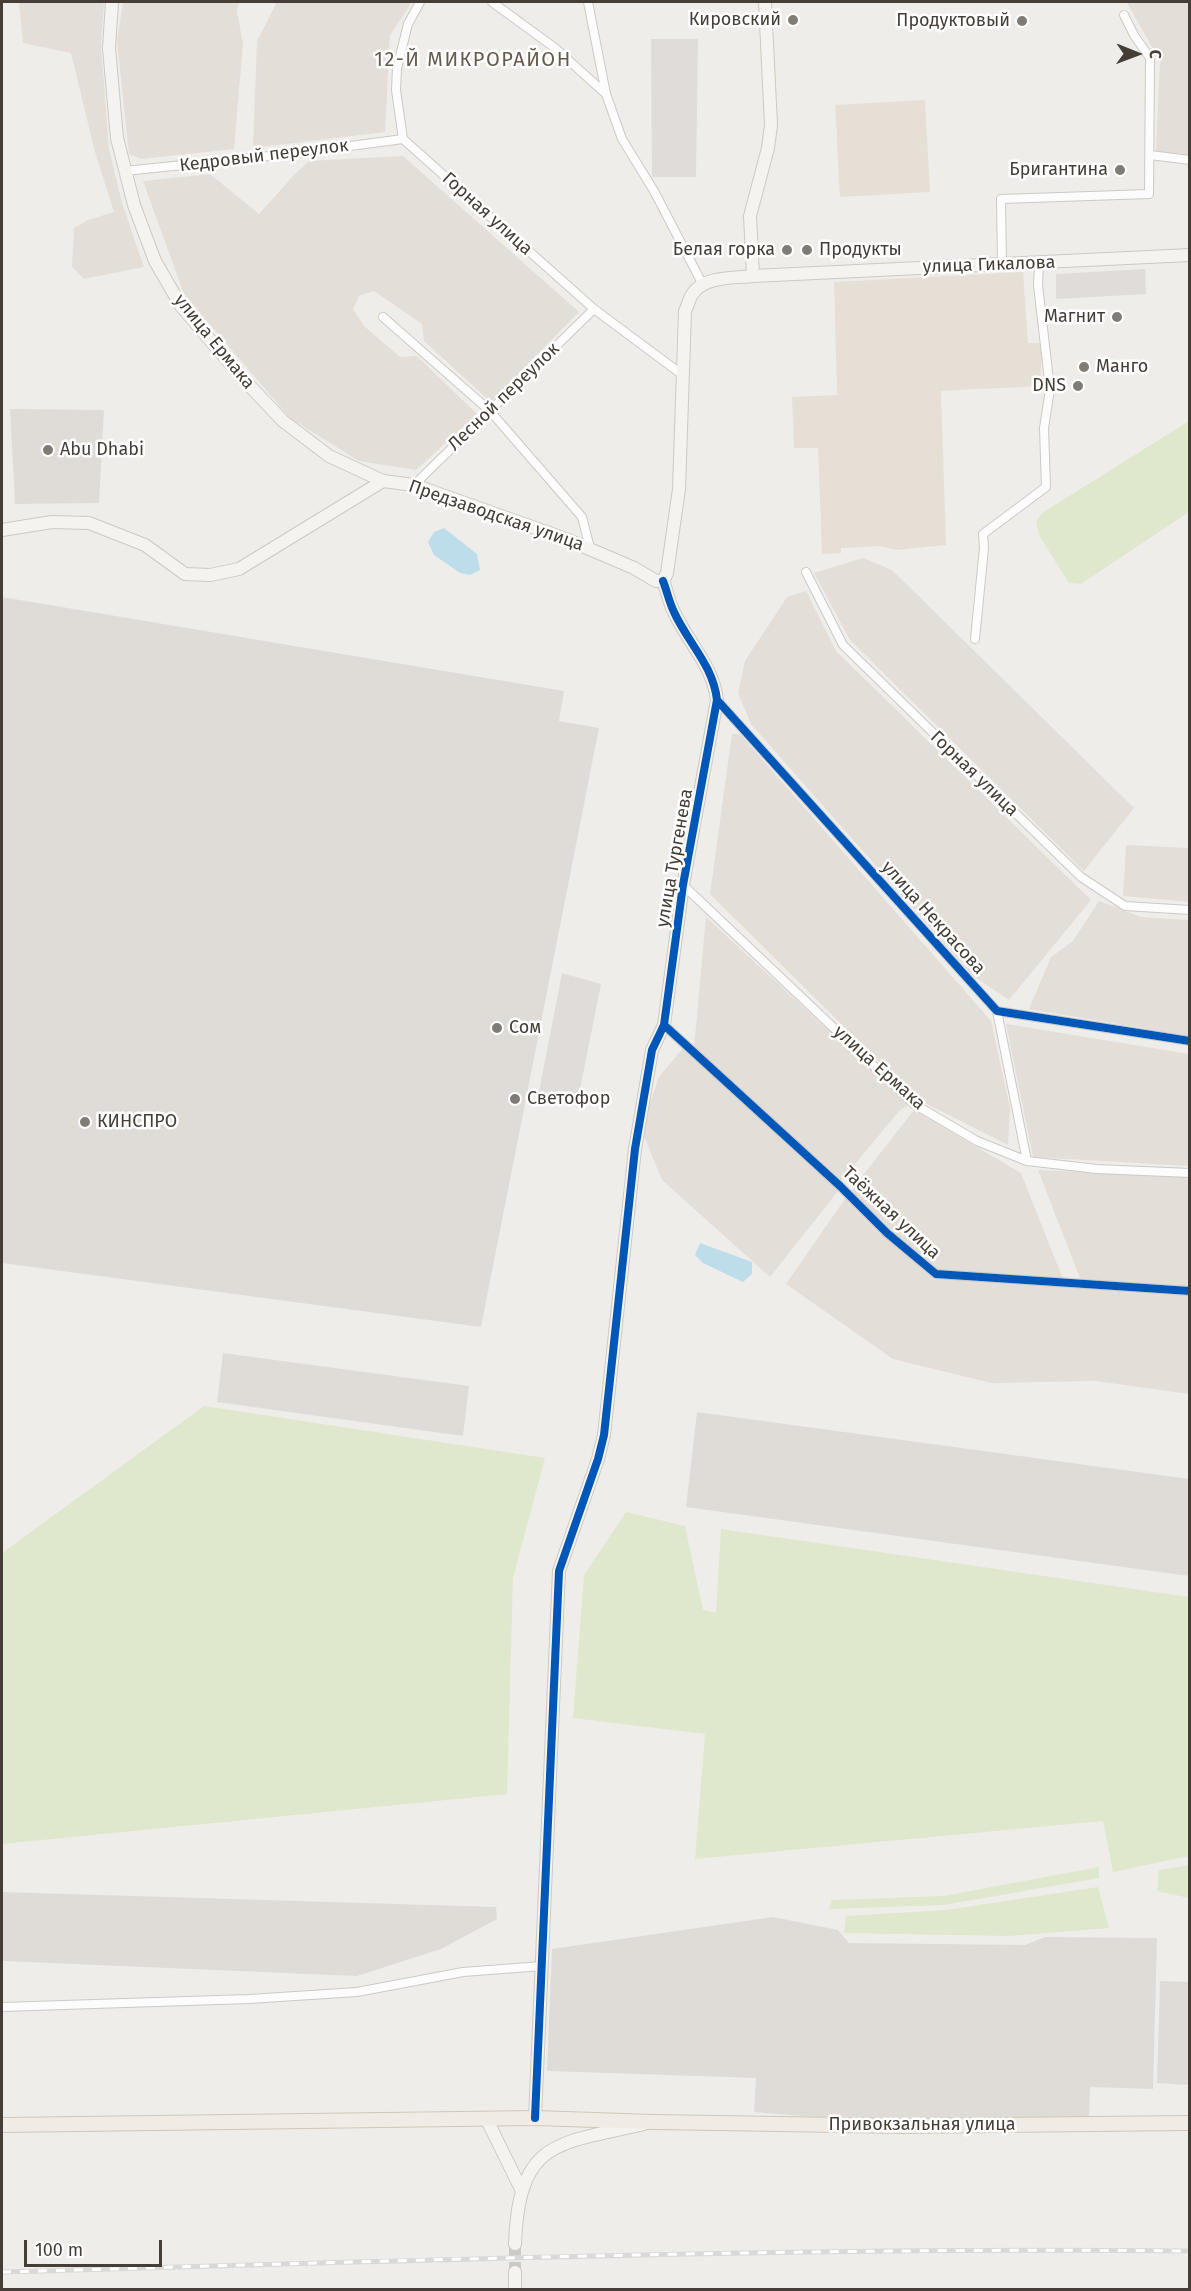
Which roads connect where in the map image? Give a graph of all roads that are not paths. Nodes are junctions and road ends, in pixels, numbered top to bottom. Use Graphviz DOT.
graph roads {
  1 [pos="112,2"];
  2 [pos="420,2"];
  3 [pos="492,2"];
  4 [pos="588,2"];
  5 [pos="765,2"];
  6 [pos="1124,15"];
  7 [pos="606,94"];
  8 [pos="403,139"];
  9 [pos="1149,155"];
  10 [pos="1190,160"];
  11 [pos="125,171"];
  12 [pos="1190,255"];
  13 [pos="1002,264"];
  14 [pos="1039,264"];
  15 [pos="753,276"];
  16 [pos="703,285"];
  17 [pos="594,309"];
  18 [pos="383,317"];
  19 [pos="684,376"];
  20 [pos="490,411"];
  21 [pos="383,481"];
  22 [pos="414,485"];
  23 [pos="2,530"];
  24 [pos="590,548"];
  25 [pos="806,572"];
  26 [pos="663,580"];
  27 [pos="975,639"];
  28 [pos="717,700"];
  29 [pos="683,885"];
  30 [pos="1190,910"];
  31 [pos="997,1011"];
  32 [pos="664,1026"];
  33 [pos="1190,1041"];
  34 [pos="1027,1161"];
  35 [pos="1190,1173"];
  36 [pos="1190,1291"];
  37 [pos="543,1966"];
  38 [pos="2,2007"];
  39 [pos="486,2118"];
  40 [pos="535,2118"];
  41 [pos="654,2122"];
  42 [pos="1190,2123"];
  43 [pos="2,2125"];
  44 [pos="521,2189"];
  45 [pos="515,2244"];
  46 [pos="515,2272"];
  47 [pos="515,2289"];
  1 -- 11 [label="street, улица Ермака"];
  2 -- 8 [label="street"];
  3 -- 7 [label="street"];
  4 -- 7 [label="street"];
  5 -- 15 [label="street"];
  6 -- 9 [label="street"];
  7 -- 16 [label="street"];
  8 -- 11 [label="street, Кедровый переулок"];
  8 -- 17 [label="street, Горная улица"];
  9 -- 10 [label="street"];
  9 -- 13 [label="street"];
  11 -- 21 [label="street, улица Ермака"];
  12 -- 14 [label="street, улица Гикалова"];
  13 -- 14 [label="street, улица Гикалова"];
  13 -- 15 [label="street, улица Гикалова"];
  14 -- 27 [label="street"];
  15 -- 16 [label="street, улица Гикалова"];
  16 -- 19 [label="street"];
  17 -- 19 [label="street, Горная улица"];
  17 -- 20 [label="street, Лесной переулок"];
  18 -- 20 [label="street"];
  19 -- 26 [label="street"];
  20 -- 22 [label="street, Лесной переулок"];
  20 -- 24 [label="street"];
  21 -- 22 [label="street, Предзаводская улица"];
  21 -- 23 [label="street, Предзаводская улица"];
  22 -- 24 [label="street, Предзаводская улица"];
  24 -- 26 [label="street, Предзаводская улица"];
  25 -- 30 [label="street, Горная улица"];
  26 -- 28 [label="street, улица Тургенева"];
  28 -- 29 [label="street, улица Тургенева"];
  28 -- 31 [label="street, улица Некрасова"];
  29 -- 32 [label="street, улица Тургенева"];
  29 -- 34 [label="street, улица Ермака"];
  31 -- 33 [label="street"];
  31 -- 34 [label="street"];
  32 -- 36 [label="street, Таёжная улица"];
  32 -- 37 [label="street, улица Тургенева"];
  34 -- 35 [label="street, улица Ермака"];
  37 -- 38 [label="street"];
  37 -- 40 [label="street, улица Тургенева"];
  39 -- 40 [label="main road, Привокзальная улица"];
  39 -- 43 [label="main road, Привокзальная улица"];
  39 -- 44 [label="street"];
  40 -- 41 [label="main road, Привокзальная улица"];
  41 -- 42 [label="main road, Привокзальная улица"];
  41 -- 44 [label="street"];
  44 -- 45 [label="street"];
  46 -- 47 [label="street"];
}
